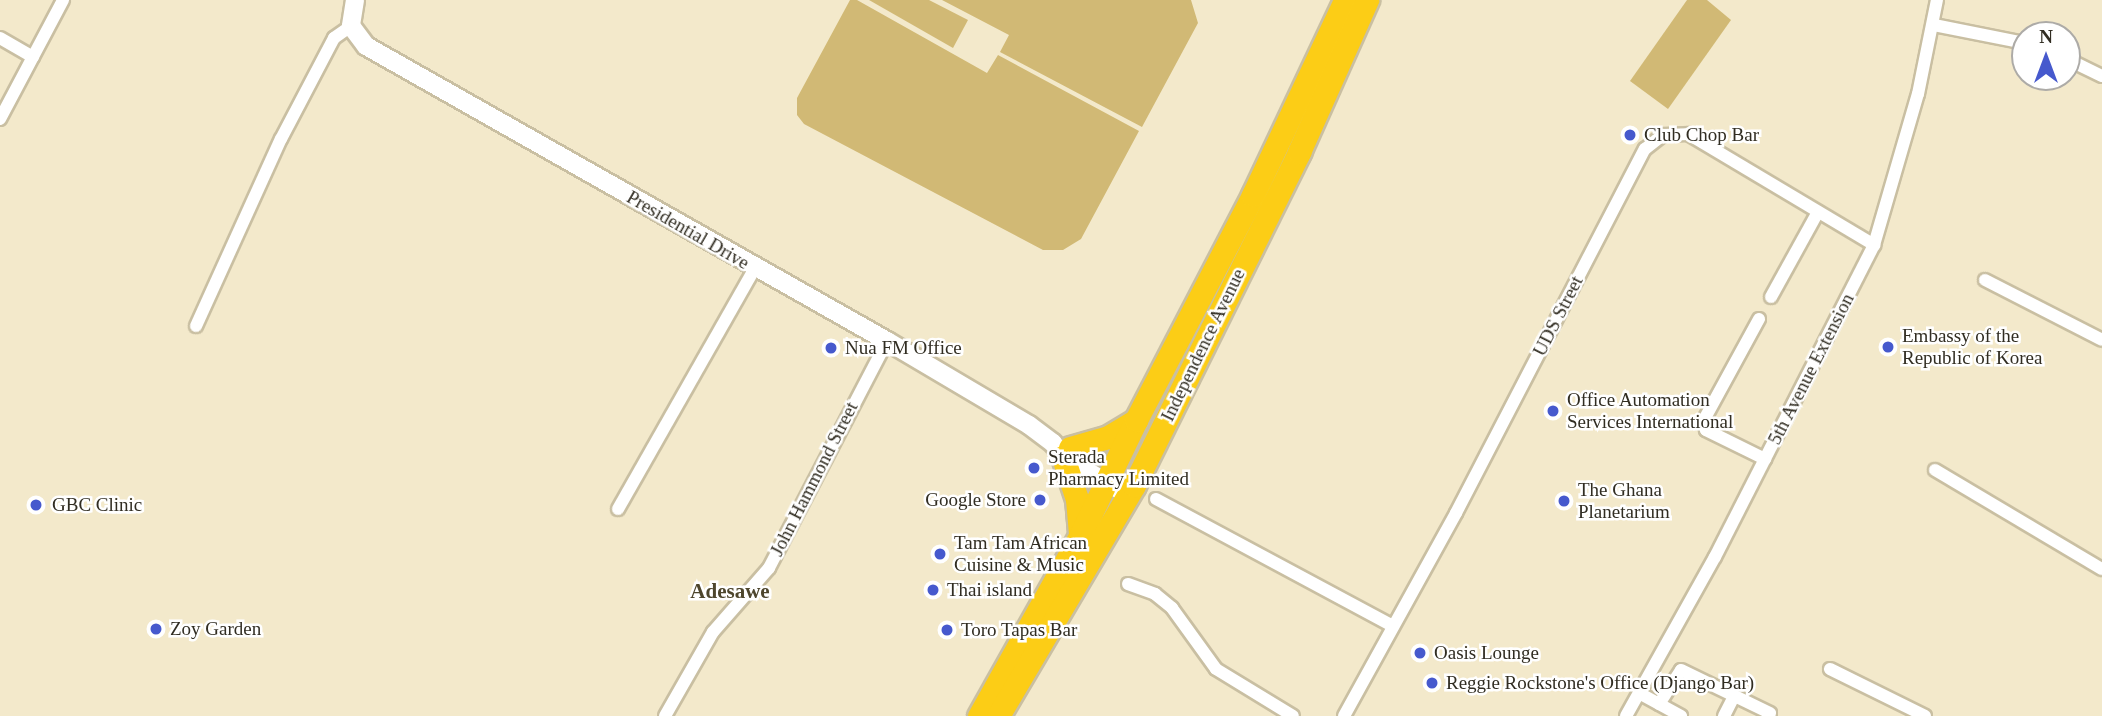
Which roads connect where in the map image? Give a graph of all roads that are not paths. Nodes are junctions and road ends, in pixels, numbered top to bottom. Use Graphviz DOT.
graph roads {
  1 [pos="63,0"];
  2 [pos="355,0"];
  3 [pos="1345,0"];
  4 [pos="1367,0"];
  5 [pos="1937,0"];
  6 [pos="1934,25"];
  7 [pos="351,26"];
  8 [pos="0,38"];
  9 [pos="2011,40"];
  10 [pos="33,57"];
  11 [pos="2081,66"];
  12 [pos="2102,76"];
  13 [pos="0,119"];
  14 [pos="1818,212"];
  15 [pos="1874,245"];
  16 [pos="755,268"];
  17 [pos="1985,279"];
  18 [pos="1771,297"];
  19 [pos="1759,319"];
  20 [pos="197,326"];
  21 [pos="2102,340"];
  22 [pos="887,341"];
  23 [pos="1136,420"];
  24 [pos="1062,449"];
  25 [pos="1765,459"];
  26 [pos="1935,470"];
  27 [pos="1108,478"];
  28 [pos="1131,490"];
  29 [pos="1156,499"];
  30 [pos="618,509"];
  31 [pos="1080,536"];
  32 [pos="2102,569"];
  33 [pos="1128,584"];
  34 [pos="1393,626"];
  35 [pos="1830,669"];
  36 [pos="1639,693"];
  37 [pos="1734,696"];
  38 [pos="1659,704"];
  39 [pos="1770,713"];
  40 [pos="665,716"];
  41 [pos="979,716"];
  42 [pos="998,716"];
  43 [pos="1293,716"];
  44 [pos="1344,716"];
  45 [pos="1626,716"];
  46 [pos="1681,716"];
  47 [pos="1724,716"];
  48 [pos="1925,716"];
  1 -- 10 [label="street"];
  2 -- 7 [label="street"];
  3 -- 23 [label="highway, Independence Avenue"];
  4 -- 28 [label="highway, Independence Avenue"];
  5 -- 6 [label="street, 5th Avenue Extension"];
  6 -- 9 [label="street"];
  6 -- 15 [label="street, 5th Avenue Extension"];
  7 -- 16 [label="street, Presidential Drive"];
  7 -- 20 [label="street"];
  8 -- 10 [label="street"];
  10 -- 13 [label="street"];
  11 -- 12 [label="street"];
  14 -- 15 [label="street, UDS Street"];
  14 -- 18 [label="street"];
  14 -- 34 [label="street, UDS Street"];
  15 -- 25 [label="street, 5th Avenue Extension"];
  16 -- 22 [label="street, Presidential Drive"];
  16 -- 30 [label="street"];
  17 -- 21 [label="street"];
  19 -- 25 [label="street"];
  22 -- 24 [label="street, Presidential Drive"];
  22 -- 40 [label="street, John Hammond Street"];
  23 -- 24 [label="highway"];
  23 -- 27 [label="highway, Independence Avenue"];
  24 -- 27 [label="street, Presidential Drive"];
  24 -- 31 [label="highway"];
  25 -- 36 [label="street, 5th Avenue Extension"];
  26 -- 32 [label="street"];
  27 -- 28 [label="street, Presidential Drive"];
  27 -- 31 [label="highway, Independence Avenue"];
  28 -- 42 [label="highway, Independence Avenue"];
  29 -- 34 [label="street"];
  31 -- 41 [label="highway, Independence Avenue"];
  33 -- 43 [label="street"];
  34 -- 44 [label="street, UDS Street"];
  35 -- 48 [label="street"];
  36 -- 38 [label="street"];
  36 -- 45 [label="street, 5th Avenue Extension"];
  37 -- 38 [label="street"];
  37 -- 39 [label="street"];
  37 -- 47 [label="street"];
  38 -- 46 [label="street"];
}
